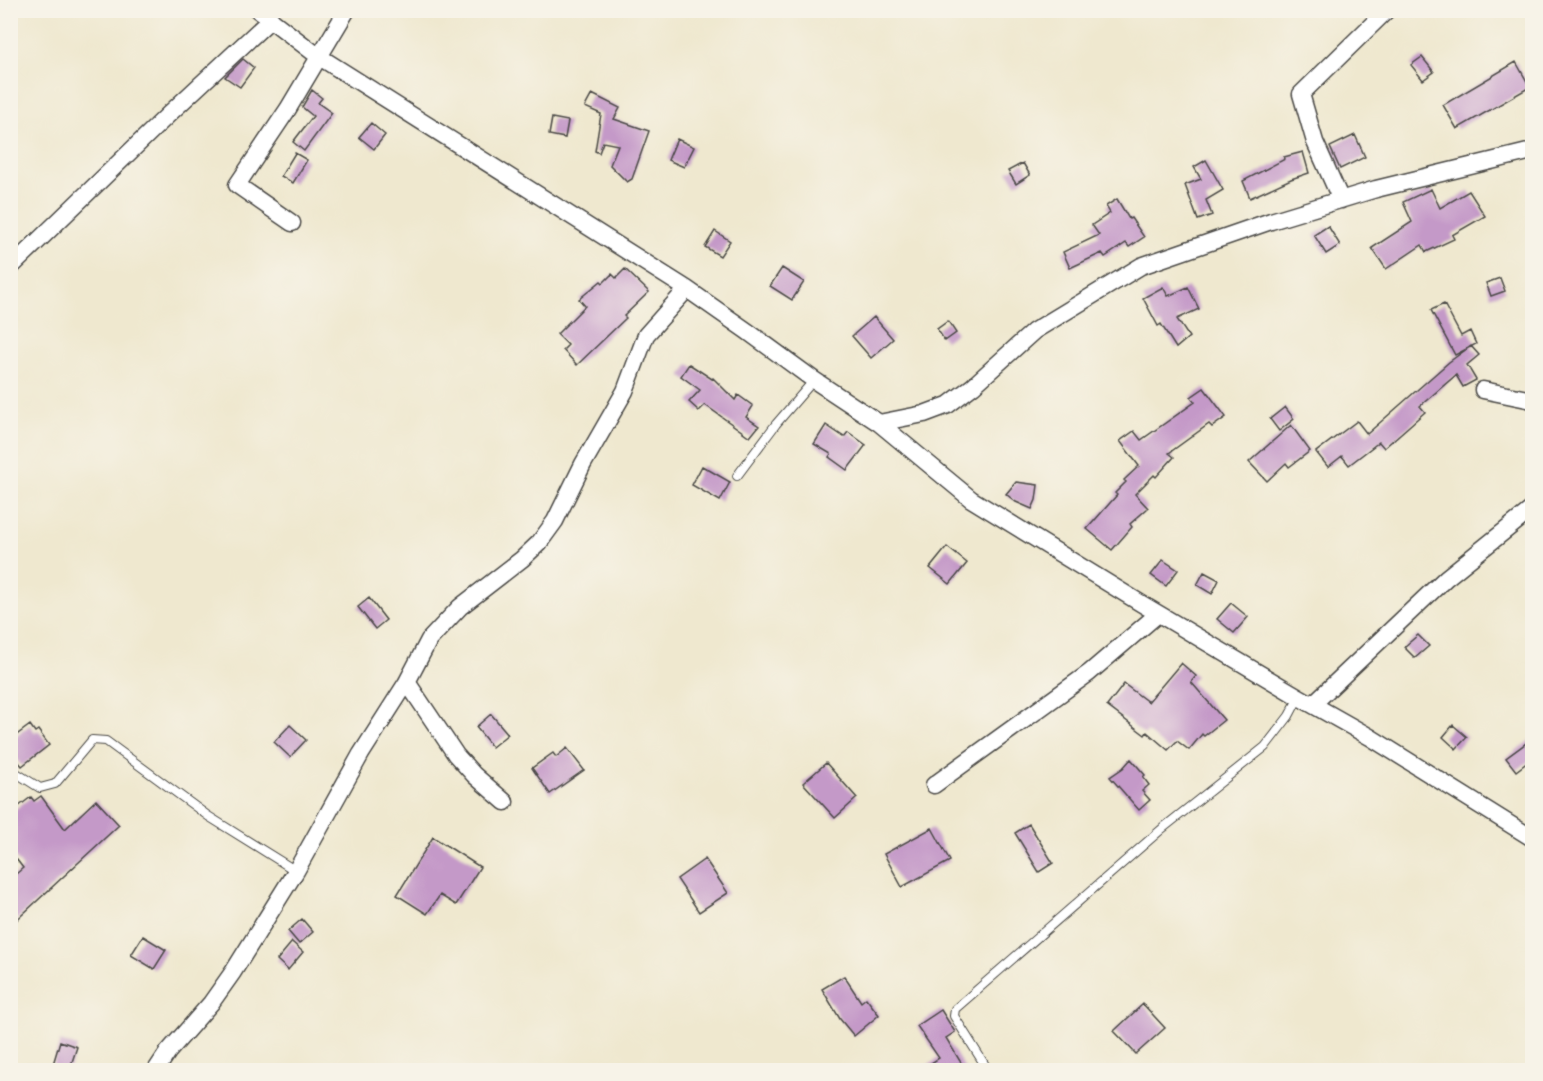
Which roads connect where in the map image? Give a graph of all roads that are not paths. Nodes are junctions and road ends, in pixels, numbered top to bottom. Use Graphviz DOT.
graph roads {
  1 [pos="346,10"];
  2 [pos="1387,10"];
  3 [pos="265,15"];
  4 [pos="318,56"];
  5 [pos="1533,151"];
  6 [pos="1341,200"];
  7 [pos="292,223"];
  8 [pos="10,268"];
  9 [pos="687,289"];
  10 [pos="814,380"];
  11 [pos="1484,390"];
  12 [pos="1533,400"];
  13 [pos="879,423"];
  14 [pos="737,476"];
  15 [pos="1533,509"];
  16 [pos="1158,614"];
  17 [pos="407,682"];
  18 [pos="1306,701"];
  19 [pos="10,769"];
  20 [pos="934,785"];
  21 [pos="505,802"];
  22 [pos="1533,838"];
  23 [pos="296,872"];
  24 [pos="156,1071"];
  25 [pos="988,1071"];
  1 -- 4 [label="street"];
  2 -- 6 [label="street"];
  3 -- 4 [label="street"];
  3 -- 8 [label="street"];
  4 -- 7 [label="street"];
  4 -- 9 [label="street"];
  5 -- 6 [label="street"];
  6 -- 13 [label="street"];
  9 -- 10 [label="street"];
  9 -- 17 [label="street"];
  10 -- 13 [label="street"];
  10 -- 14 [label="lane"];
  11 -- 12 [label="street"];
  13 -- 16 [label="street"];
  15 -- 18 [label="street"];
  16 -- 18 [label="street"];
  16 -- 20 [label="street"];
  17 -- 21 [label="street"];
  17 -- 23 [label="street"];
  18 -- 22 [label="street"];
  18 -- 25 [label="lane"];
  19 -- 23 [label="lane"];
  23 -- 24 [label="street"];
}
